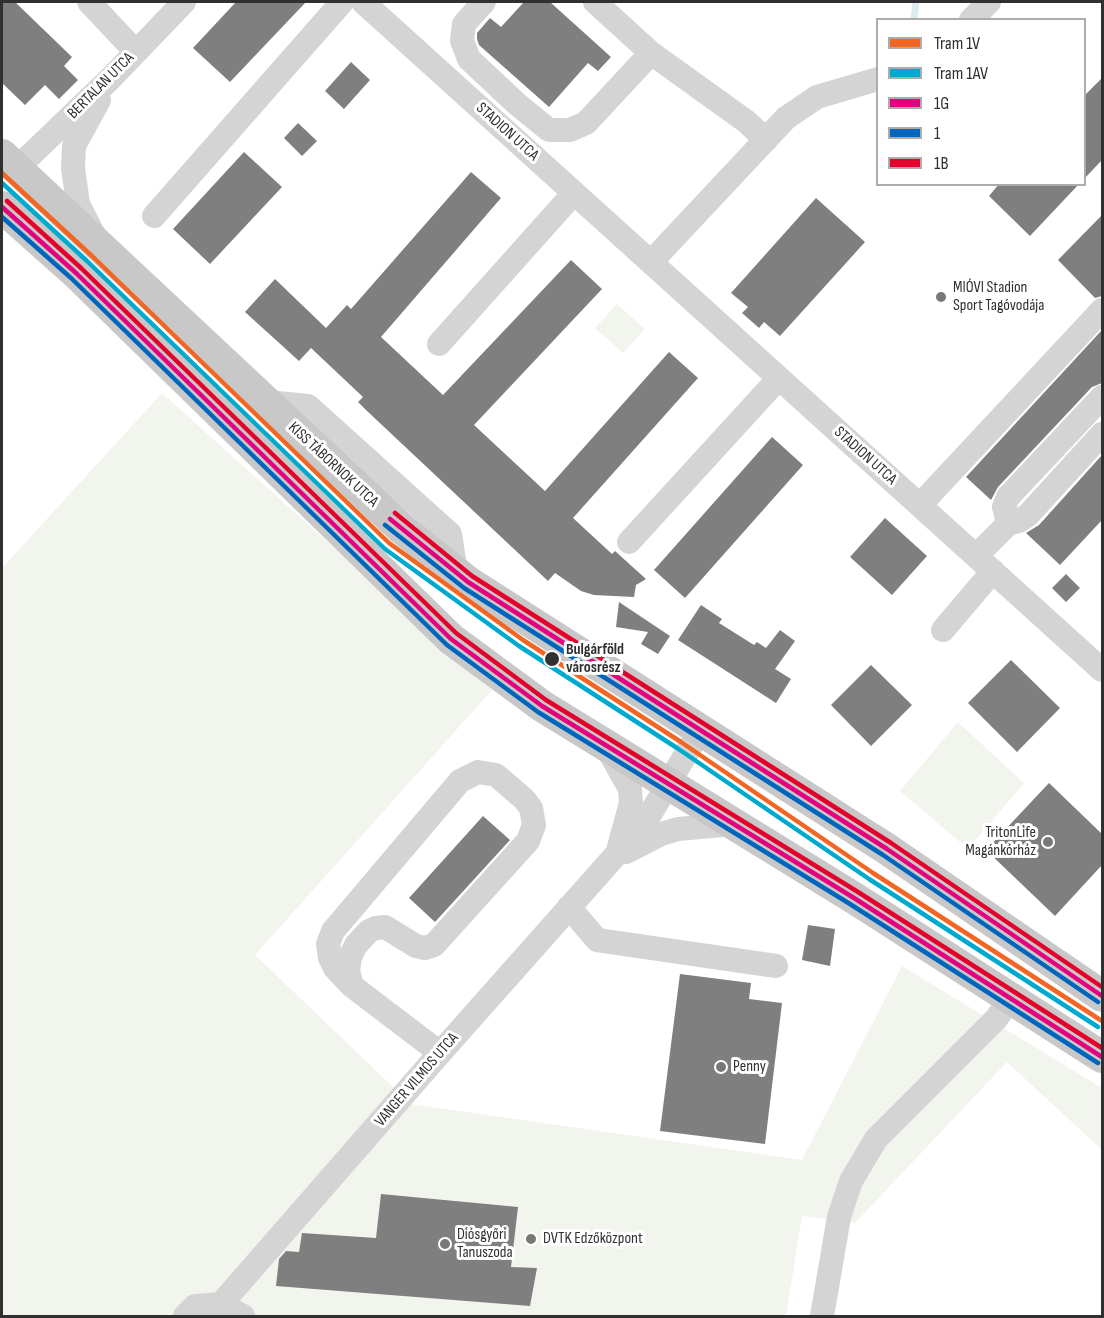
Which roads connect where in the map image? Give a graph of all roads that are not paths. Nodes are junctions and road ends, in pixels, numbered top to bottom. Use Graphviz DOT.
graph roads {
  1 [pos="89,2"];
  2 [pos="184,2"];
  3 [pos="342,2"];
  4 [pos="363,2"];
  5 [pos="484,2"];
  6 [pos="595,2"];
  7 [pos="989,2"];
  8 [pos="973,18"];
  9 [pos="136,52"];
  10 [pos="651,53"];
  11 [pos="112,77"];
  12 [pos="876,80"];
  13 [pos="766,140"];
  14 [pos="6,169"];
  15 [pos="574,193"];
  16 [pos="2,207"];
  17 [pos="154,216"];
  18 [pos="100,247"];
  19 [pos="651,261"];
  20 [pos="1102,310"];
  21 [pos="439,344"];
  22 [pos="779,378"];
  23 [pos="1102,397"];
  24 [pos="1102,434"];
  25 [pos="920,505"];
  26 [pos="1008,524"];
  27 [pos="629,542"];
  28 [pos="985,563"];
  29 [pos="943,630"];
  30 [pos="1102,670"];
  31 [pos="701,729"];
  32 [pos="606,746"];
  33 [pos="669,784"];
  34 [pos="734,824"];
  35 [pos="616,857"];
  36 [pos="569,907"];
  37 [pos="776,966"];
  38 [pos="352,986"];
  39 [pos="1102,996"];
  40 [pos="1011,998"];
  41 [pos="440,1053"];
  42 [pos="1102,1057"];
  43 [pos="221,1304"];
  44 [pos="185,1317"];
  45 [pos="243,1317"];
  46 [pos="822,1317"];
  1 -- 9 [label="street"];
  2 -- 9 [label="street, BERTALAN UTCA"];
  3 -- 17 [label="street"];
  4 -- 15 [label="street, STADION UTCA"];
  5 -- 10 [label="street"];
  6 -- 10 [label="street"];
  7 -- 8 [label="street"];
  9 -- 11 [label="street, BERTALAN UTCA"];
  10 -- 13 [label="street"];
  11 -- 14 [label="street, BERTALAN UTCA"];
  11 -- 18 [label="street"];
  12 -- 13 [label="street"];
  13 -- 19 [label="street"];
  14 -- 18 [label="main road, KISS TÁBORNOK UTCA"];
  15 -- 19 [label="street, STADION UTCA"];
  15 -- 21 [label="street"];
  16 -- 32 [label="main road"];
  18 -- 31 [label="main road, KISS TÁBORNOK UTCA"];
  19 -- 22 [label="street, STADION UTCA"];
  20 -- 25 [label="street"];
  22 -- 25 [label="street, STADION UTCA"];
  22 -- 27 [label="street"];
  23 -- 26 [label="street"];
  24 -- 26 [label="street"];
  25 -- 28 [label="street, STADION UTCA"];
  26 -- 28 [label="street"];
  28 -- 29 [label="street"];
  28 -- 30 [label="street, STADION UTCA"];
  31 -- 33 [label="street, VANGER VILMOS UTCA"];
  31 -- 39 [label="main road, KISS TÁBORNOK UTCA"];
  32 -- 33 [label="main road"];
  32 -- 35 [label="street"];
  33 -- 34 [label="main road"];
  33 -- 35 [label="street, VANGER VILMOS UTCA"];
  34 -- 35 [label="street"];
  34 -- 40 [label="main road"];
  35 -- 36 [label="street, VANGER VILMOS UTCA"];
  36 -- 37 [label="street"];
  36 -- 41 [label="street, VANGER VILMOS UTCA"];
  38 -- 38 [label="street"];
  38 -- 41 [label="street"];
  40 -- 42 [label="main road"];
  40 -- 46 [label="street"];
  41 -- 43 [label="street, VANGER VILMOS UTCA"];
  43 -- 44 [label="street"];
  43 -- 45 [label="street"];
}
